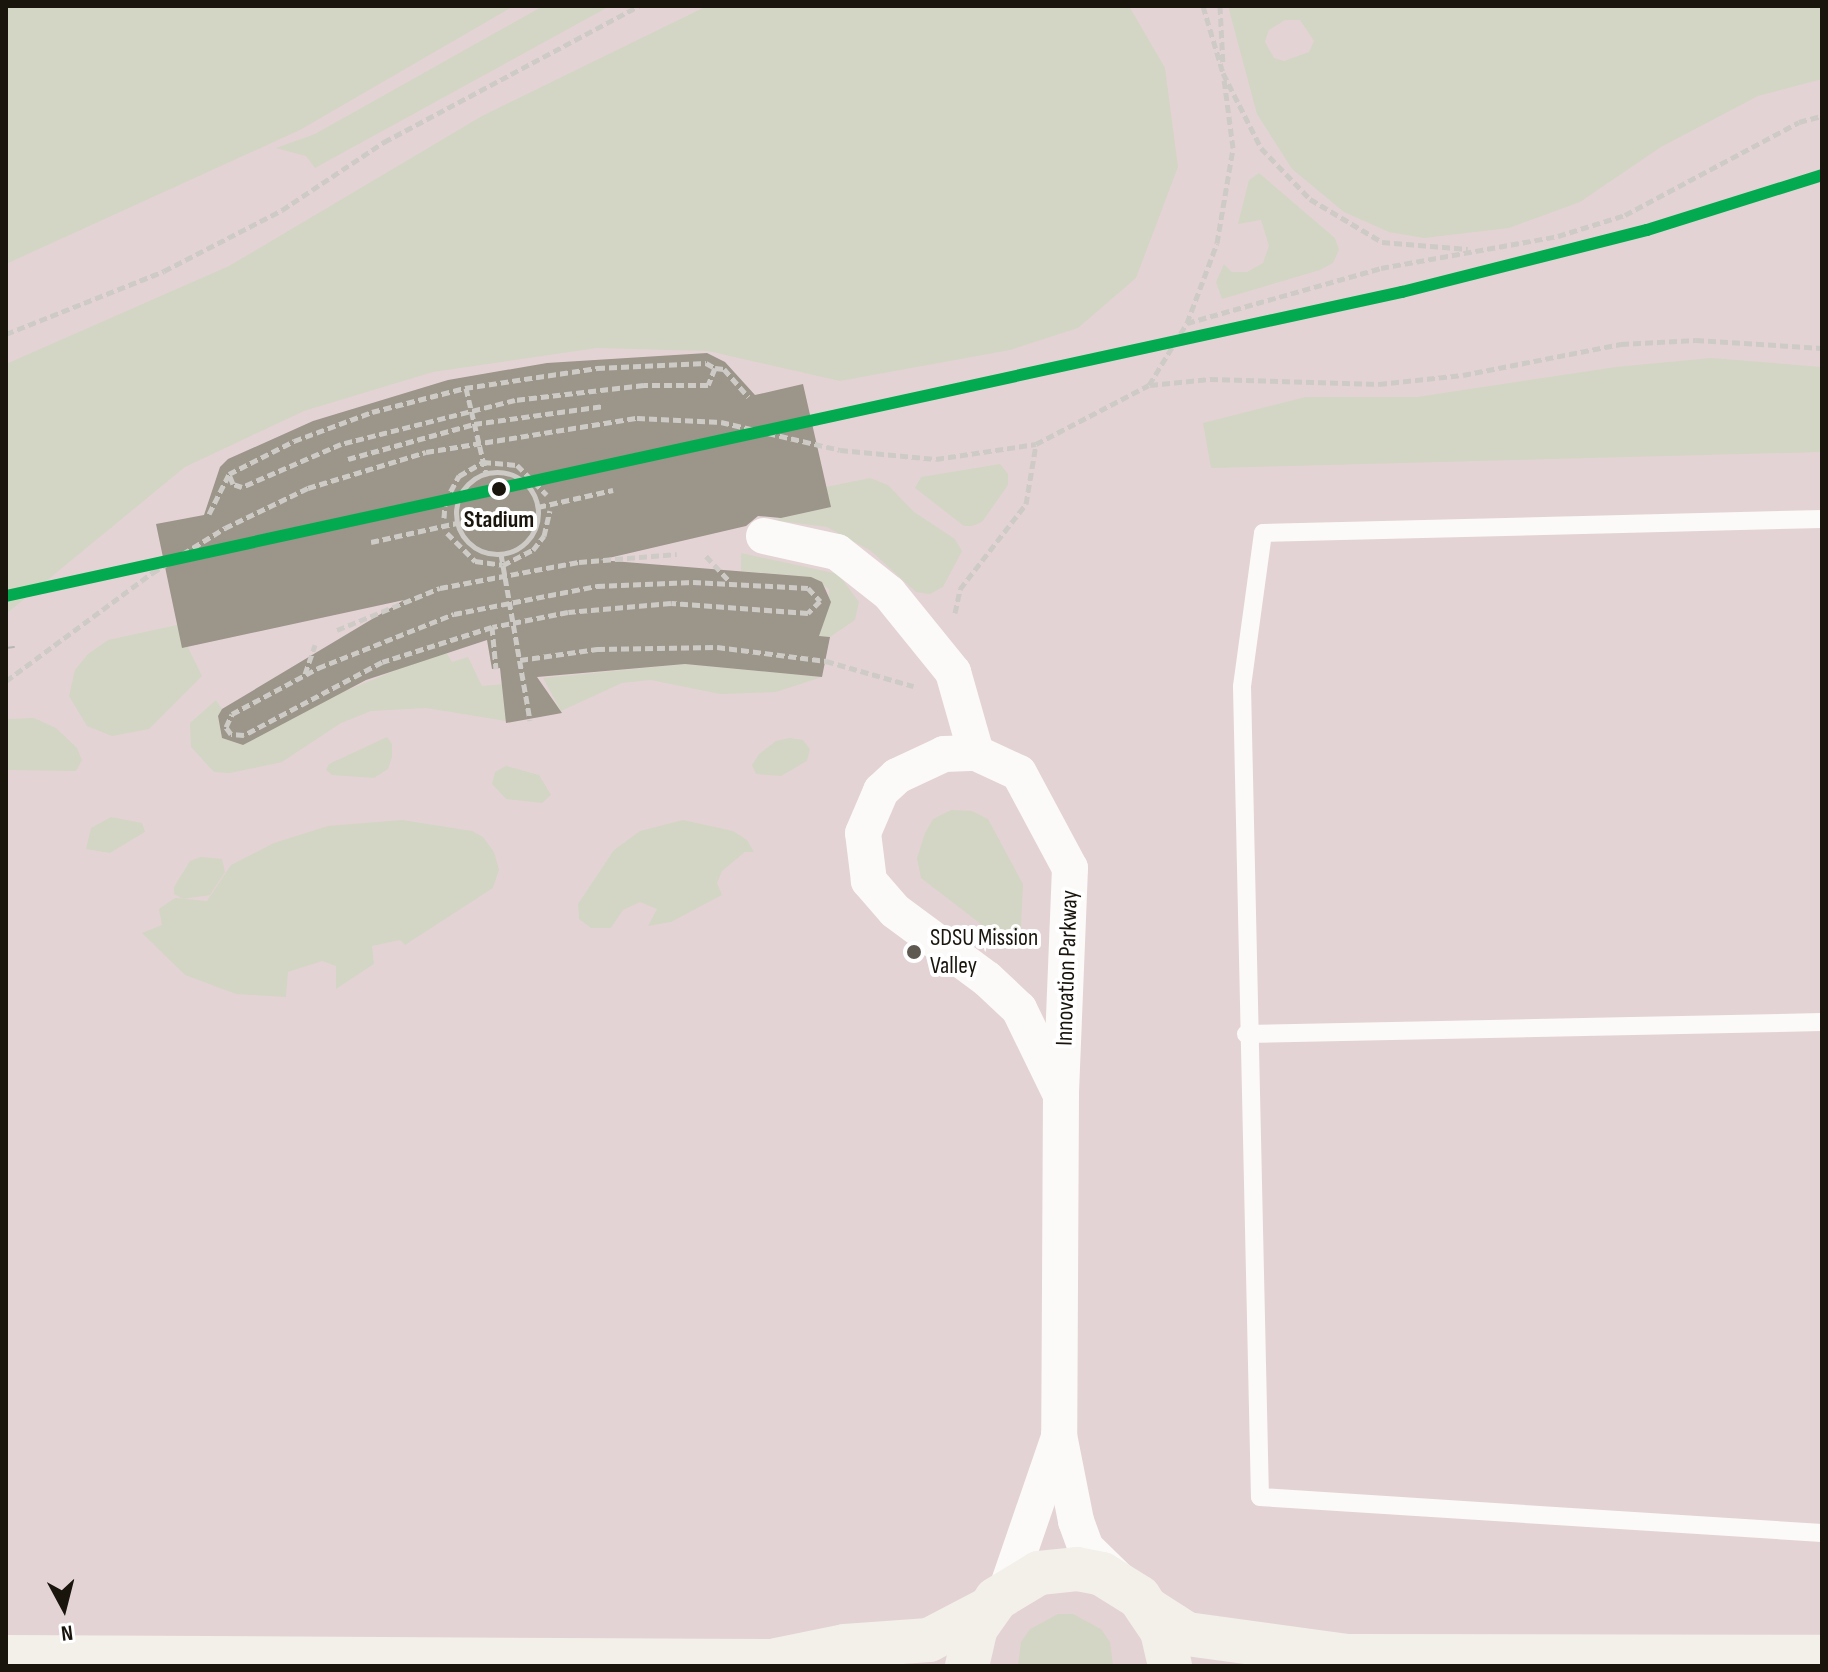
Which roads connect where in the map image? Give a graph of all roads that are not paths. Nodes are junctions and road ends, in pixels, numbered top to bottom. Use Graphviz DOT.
graph roads {
  1 [pos="1822,519"];
  2 [pos="764,536"];
  3 [pos="976,753"];
  4 [pos="1822,1022"];
  5 [pos="1246,1034"];
  6 [pos="1061,1095"];
  7 [pos="1059,1435"];
  8 [pos="1822,1533"];
  9 [pos="1138,1598"];
  10 [pos="997,1600"];
  11 [pos="1347,1656"];
  12 [pos="6,1657"];
  13 [pos="1822,1657"];
  14 [pos="791,1663"];
  15 [pos="967,1666"];
  16 [pos="1170,1666"];
  17 [pos="1296,1666"];
  1 -- 5 [label="lane"];
  2 -- 3 [label="street"];
  3 -- 6 [label="street, Innovation Parkway"];
  3 -- 6 [label="street, Innovation Parkway"];
  4 -- 5 [label="lane"];
  5 -- 8 [label="lane"];
  6 -- 7 [label="street, Innovation Parkway"];
  7 -- 9 [label="street, Innovation Parkway"];
  7 -- 10 [label="street, Innovation Parkway"];
  9 -- 10 [label="street"];
  9 -- 11 [label="street"];
  9 -- 16 [label="street, Innovation Parkway"];
  10 -- 14 [label="street"];
  10 -- 15 [label="street, Innovation Parkway"];
  11 -- 13 [label="street"];
  11 -- 17 [label="street"];
  12 -- 14 [label="street"];
}
